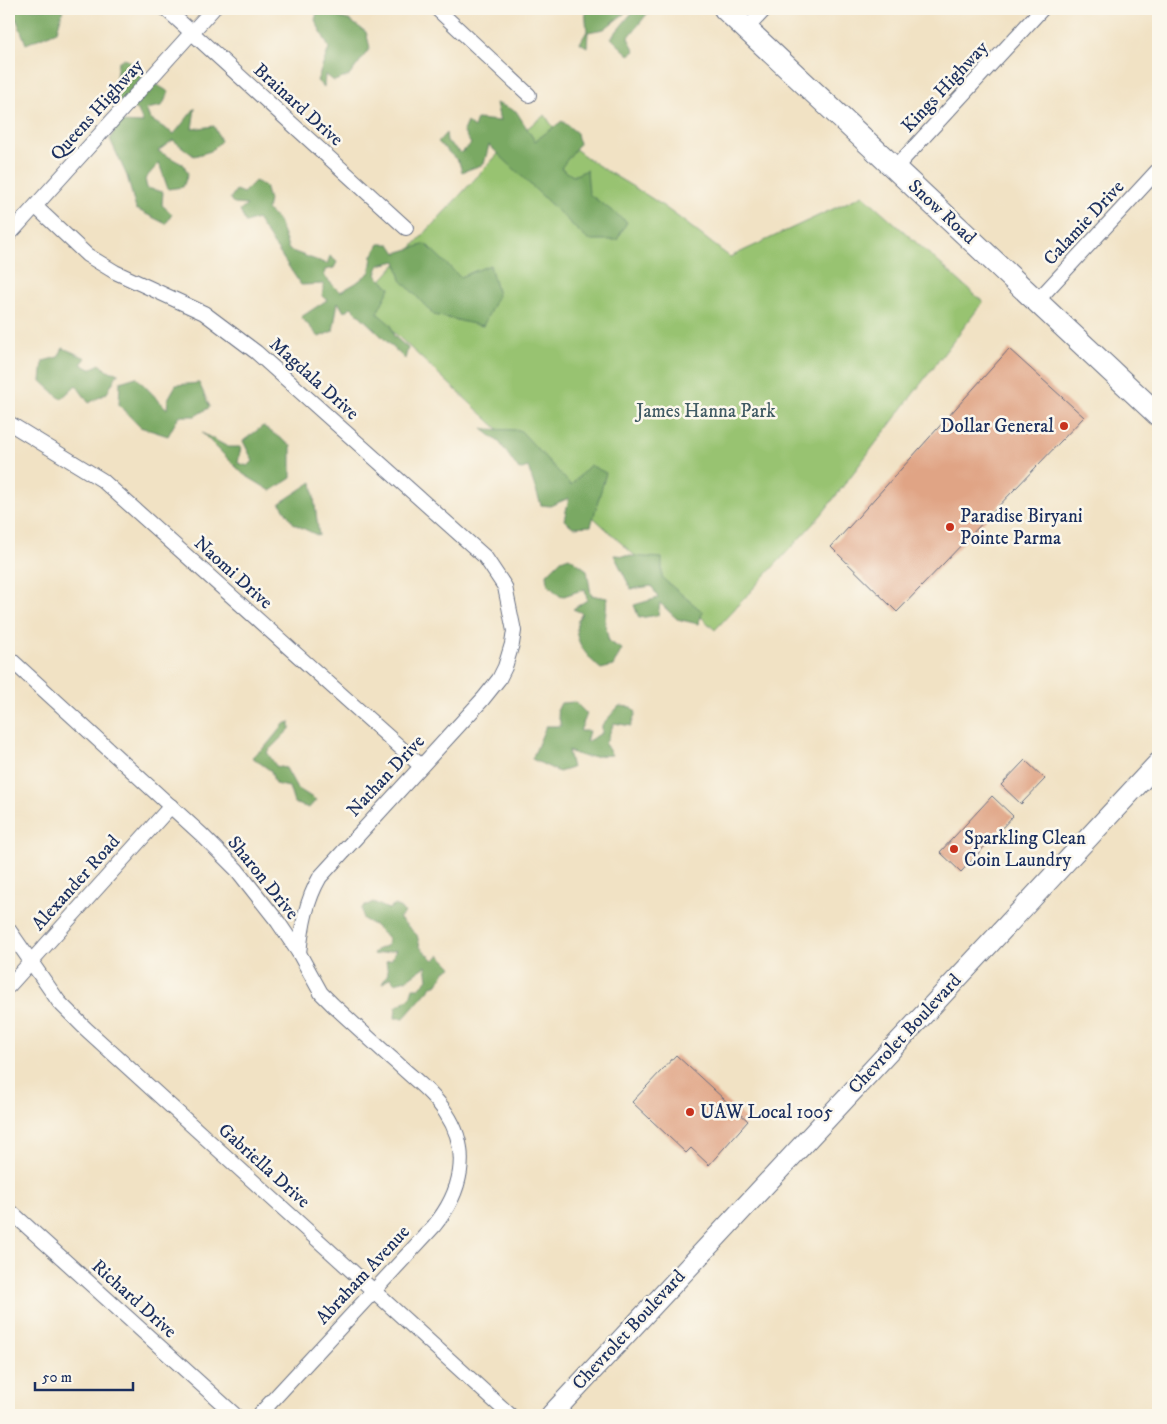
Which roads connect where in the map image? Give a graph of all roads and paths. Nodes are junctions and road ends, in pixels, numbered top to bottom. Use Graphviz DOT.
graph roads {
  1 [pos="166,9"];
  2 [pos="213,9"];
  3 [pos="437,9"];
  4 [pos="725,9"];
  5 [pos="766,9"];
  6 [pos="1042,9"];
  7 [pos="747,28"];
  8 [pos="191,32"];
  9 [pos="529,95"];
  10 [pos="895,168"];
  11 [pos="1158,170"];
  12 [pos="36,207"];
  13 [pos="406,228"];
  14 [pos="9,235"];
  15 [pos="1037,301"];
  16 [pos="1158,415"];
  17 [pos="9,423"];
  18 [pos="514,631"];
  19 [pos="9,658"];
  20 [pos="1158,763"];
  21 [pos="421,766"];
  22 [pos="171,806"];
  23 [pos="9,930"];
  24 [pos="298,953"];
  25 [pos="30,961"];
  26 [pos="9,986"];
  27 [pos="459,1144"];
  28 [pos="9,1210"];
  29 [pos="373,1292"];
  30 [pos="235,1415"];
  31 [pos="259,1415"];
  32 [pos="510,1415"];
  33 [pos="551,1415"];
  1 -- 8 [label="street, Brainard Drive"];
  2 -- 8 [label="street, Queens Highway"];
  3 -- 9 [label="street"];
  4 -- 7 [label="main road, Snow Road"];
  5 -- 7 [label="street"];
  6 -- 10 [label="street, Kings Highway"];
  7 -- 10 [label="main road, Snow Road"];
  8 -- 12 [label="street, Queens Highway"];
  8 -- 13 [label="street, Brainard Drive"];
  10 -- 15 [label="main road, Snow Road"];
  11 -- 15 [label="street, Calamie Drive"];
  12 -- 14 [label="street, Queens Highway"];
  12 -- 18 [label="street, Magdala Drive"];
  15 -- 16 [label="main road, Snow Road"];
  17 -- 21 [label="street, Naomi Drive"];
  18 -- 21 [label="street, Nathan Drive"];
  19 -- 22 [label="street, Sharon Drive"];
  20 -- 33 [label="main road, Chevrolet Boulevard"];
  21 -- 24 [label="street, Nathan Drive"];
  22 -- 24 [label="street, Sharon Drive"];
  22 -- 25 [label="street, Alexander Road"];
  23 -- 25 [label="street, Gabriella Drive"];
  24 -- 27 [label="street, Sharon Drive"];
  25 -- 26 [label="street, Alexander Road"];
  25 -- 29 [label="street, Gabriella Drive"];
  27 -- 29 [label="street, Abraham Avenue"];
  28 -- 30 [label="street, Richard Drive"];
  29 -- 31 [label="street, Abraham Avenue"];
  29 -- 32 [label="street, Gabriella Drive"];
}
